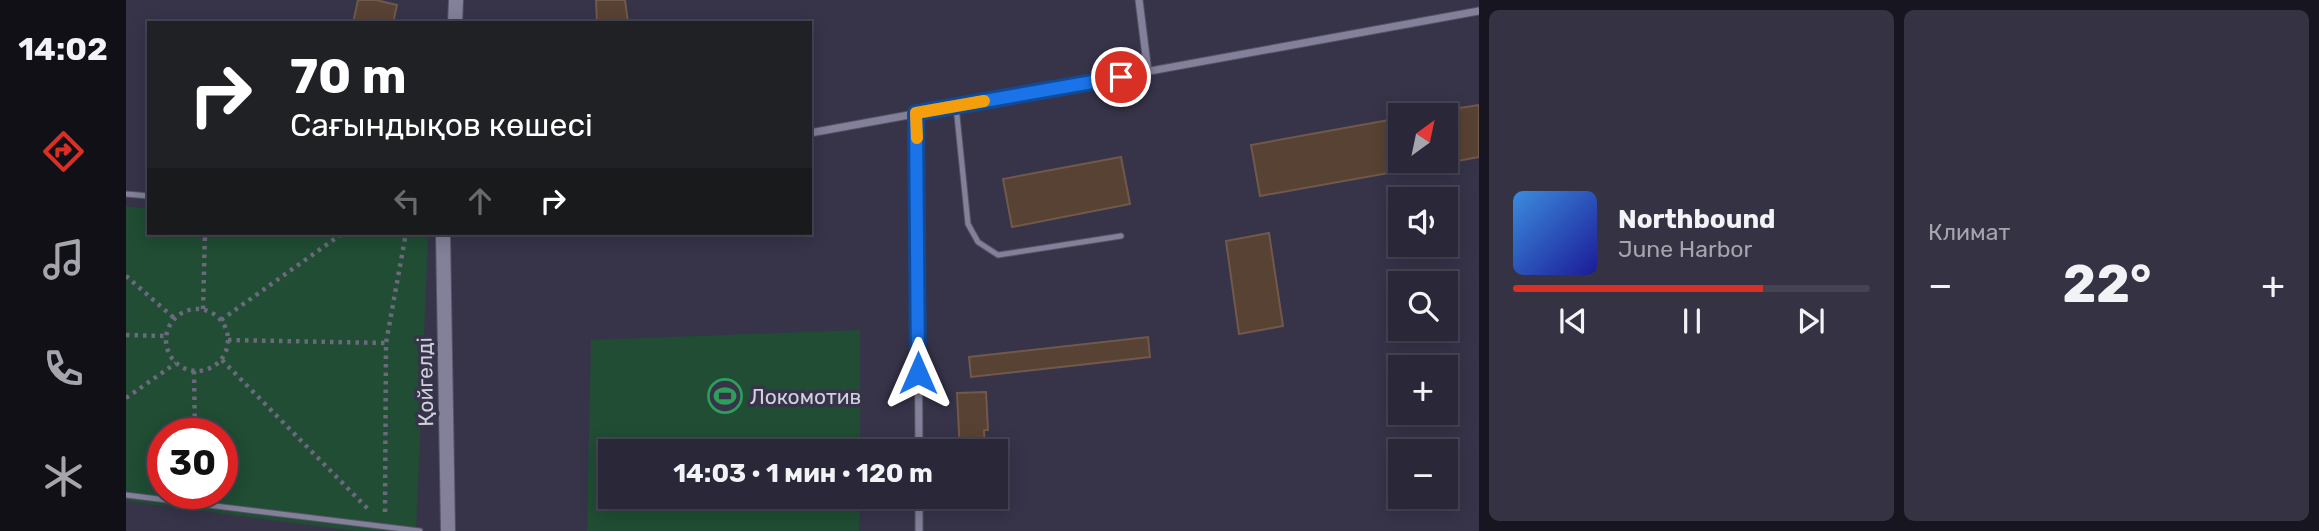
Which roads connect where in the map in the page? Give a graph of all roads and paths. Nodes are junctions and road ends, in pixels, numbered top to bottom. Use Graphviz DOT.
graph roads {
  1 [pos="456,0"];
  2 [pos="1139,0"];
  3 [pos="1479,11"];
  4 [pos="455,21"];
  5 [pos="1148,72"];
  6 [pos="956,106"];
  7 [pos="916,113"];
  8 [pos="812,133"];
  9 [pos="126,194"];
  10 [pos="147,197"];
  11 [pos="205,235"];
  12 [pos="340,235"];
  13 [pos="406,235"];
  14 [pos="443,235"];
  15 [pos="1121,236"];
  16 [pos="126,275"];
  17 [pos="203,309"];
  18 [pos="174,318"];
  19 [pos="221,320"];
  20 [pos="126,335"];
  21 [pos="165,336"];
  22 [pos="228,340"];
  23 [pos="386,343"];
  24 [pos="222,359"];
  25 [pos="176,363"];
  26 [pos="194,371"];
  27 [pos="126,398"];
  28 [pos="195,418"];
  29 [pos="919,439"];
  30 [pos="126,495"];
  31 [pos="919,509"];
  32 [pos="386,527"];
  33 [pos="420,531"];
  34 [pos="448,531"];
  35 [pos="919,531"];
  1 -- 4 [label="street"];
  2 -- 5 [label="street"];
  3 -- 5 [label="street"];
  5 -- 6 [label="street"];
  6 -- 7 [label="street"];
  6 -- 15 [label="lane"];
  7 -- 8 [label="street"];
  7 -- 29 [label="street"];
  9 -- 10 [label="lane"];
  11 -- 17 [label="path"];
  12 -- 19 [label="path"];
  13 -- 23 [label="path"];
  14 -- 34 [label="street, Қойгелді"];
  16 -- 18 [label="path"];
  17 -- 18 [label="path"];
  17 -- 19 [label="path"];
  18 -- 21 [label="path"];
  19 -- 22 [label="path"];
  20 -- 21 [label="path"];
  21 -- 25 [label="path"];
  22 -- 23 [label="path"];
  22 -- 24 [label="path"];
  23 -- 32 [label="path"];
  24 -- 26 [label="path"];
  24 -- 32 [label="path"];
  25 -- 26 [label="path"];
  25 -- 27 [label="path"];
  26 -- 28 [label="path"];
  30 -- 32 [label="lane"];
  31 -- 35 [label="street"];
  32 -- 33 [label="lane"];
}
